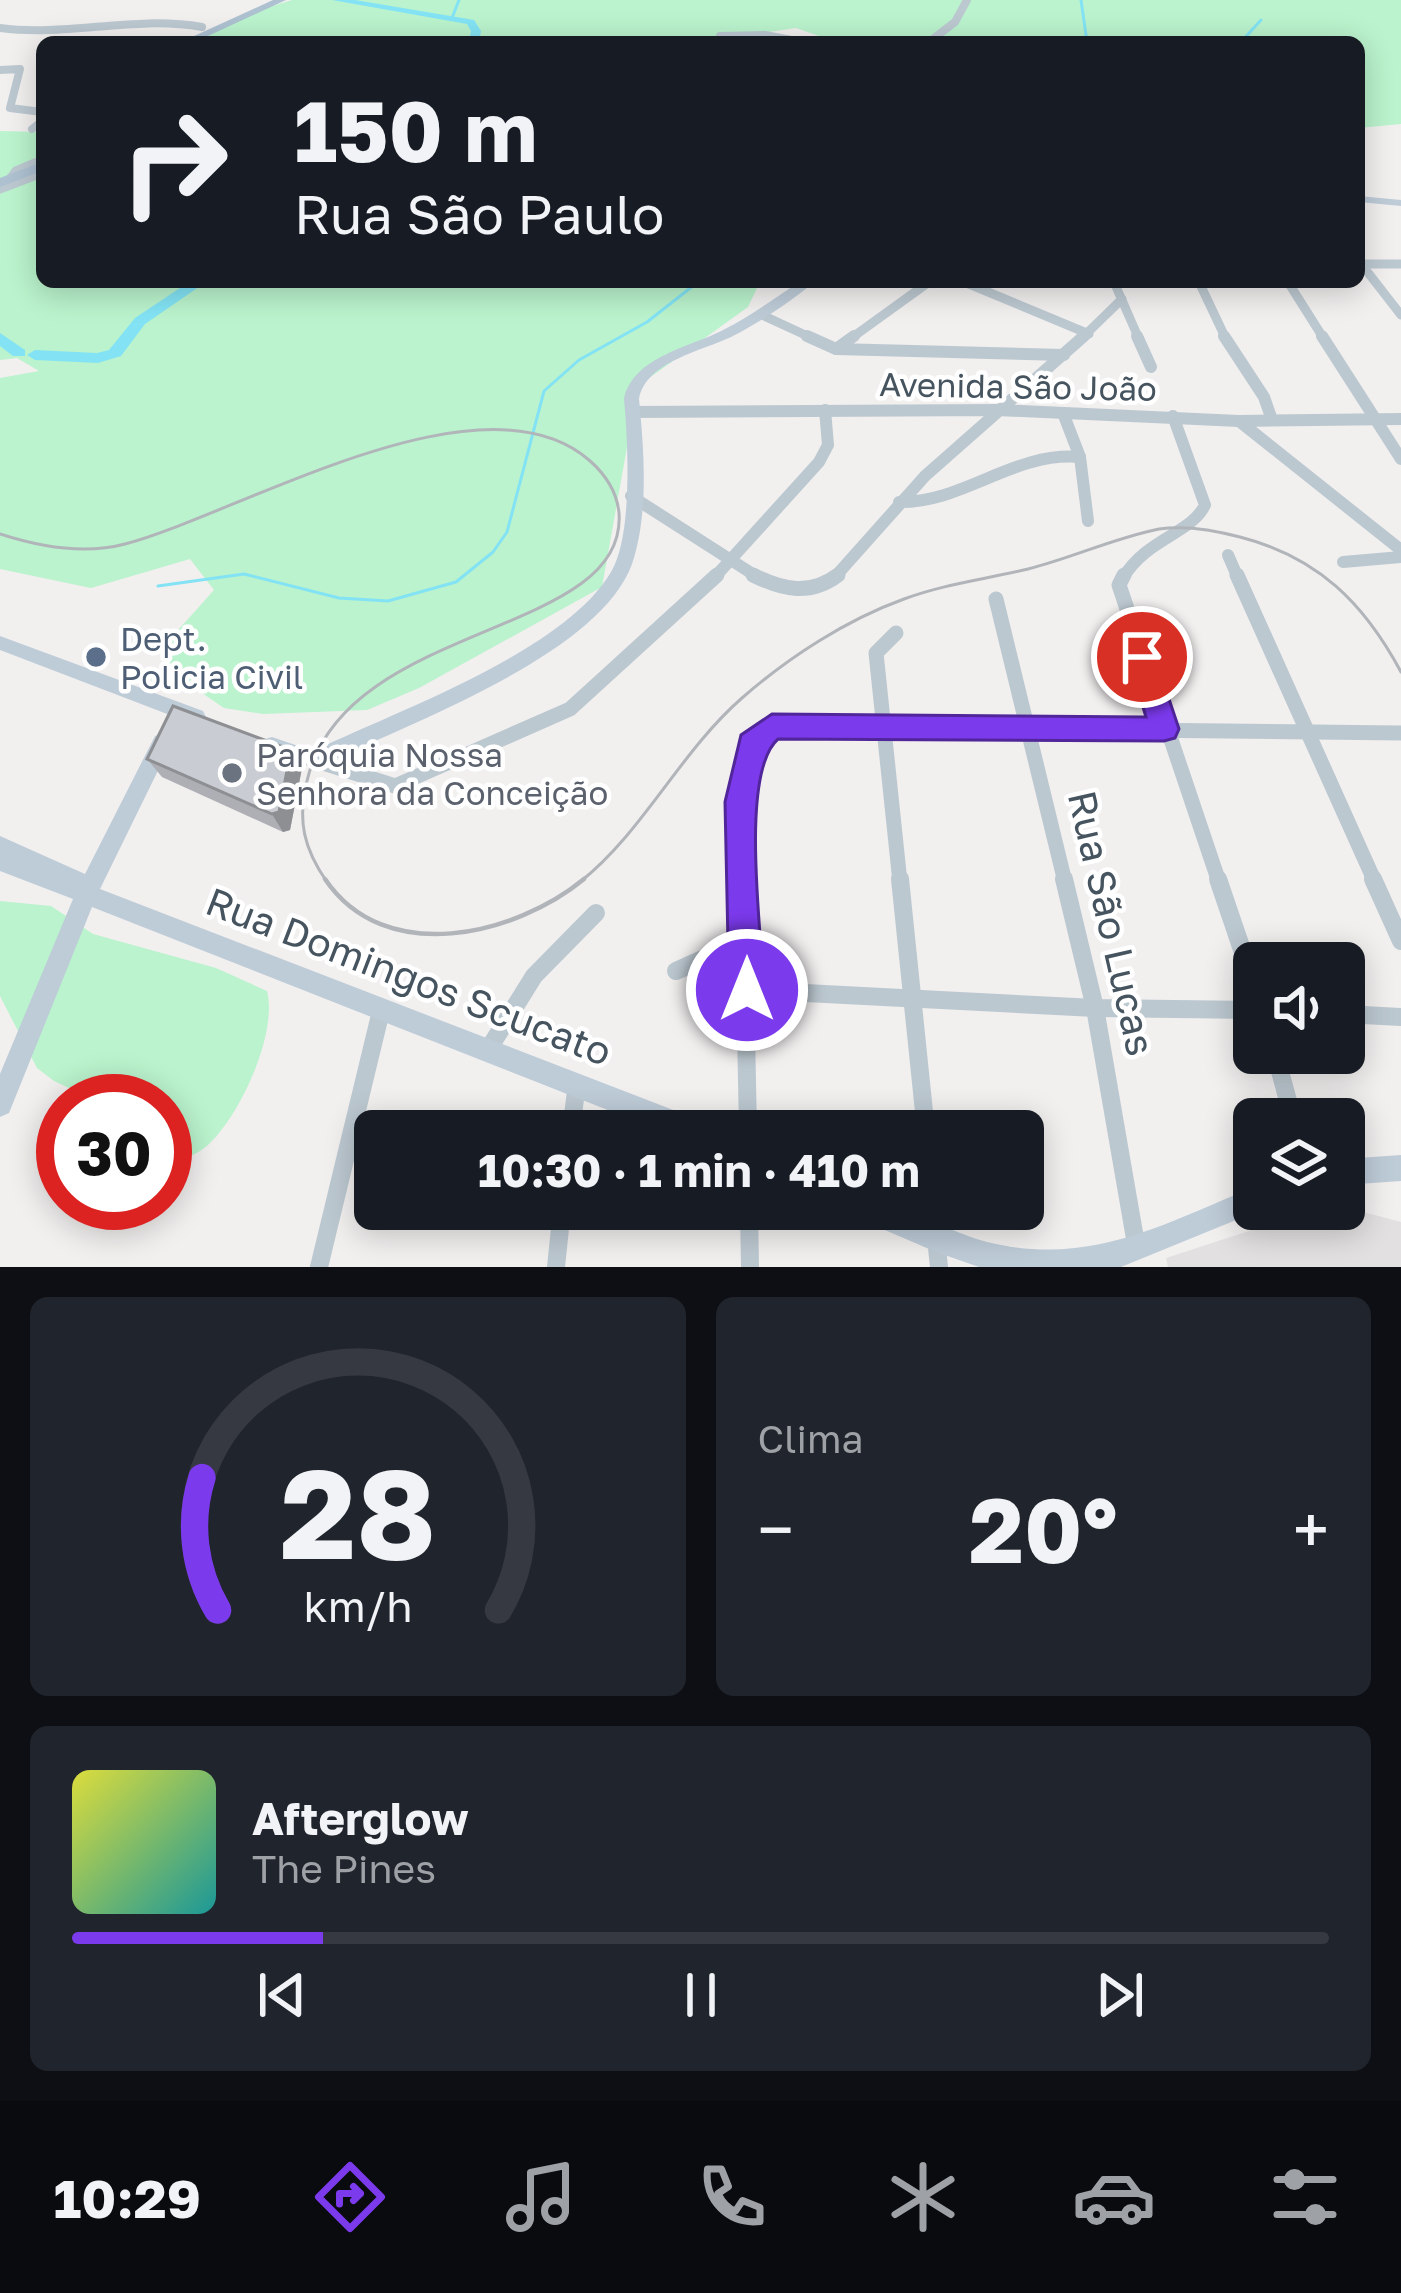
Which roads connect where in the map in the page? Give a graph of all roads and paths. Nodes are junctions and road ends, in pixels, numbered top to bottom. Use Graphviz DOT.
graph roads {
  1 [pos="281,0"];
  2 [pos="968,0"];
  3 [pos="0,28"];
  4 [pos="202,28"];
  5 [pos="200,36"];
  6 [pos="720,36"];
  7 [pos="770,36"];
  8 [pos="937,36"];
  9 [pos="0,70"];
  10 [pos="36,111"];
  11 [pos="36,126"];
  12 [pos="32,129"];
  13 [pos="36,169"];
  14 [pos="3,184"];
  15 [pos="1365,201"];
  16 [pos="1400,204"];
  17 [pos="1365,263"];
  18 [pos="1401,265"];
  19 [pos="1365,269"];
  20 [pos="799,288"];
  21 [pos="921,288"];
  22 [pos="980,288"];
  23 [pos="1117,288"];
  24 [pos="1202,288"];
  25 [pos="1292,288"];
  26 [pos="1122,299"];
  27 [pos="760,314"];
  28 [pos="1401,315"];
  29 [pos="1132,326"];
  30 [pos="1093,330"];
  31 [pos="836,349"];
  32 [pos="1064,355"];
  33 [pos="1151,367"];
  34 [pos="825,410"];
  35 [pos="997,410"];
  36 [pos="634,412"];
  37 [pos="1063,413"];
  38 [pos="1173,416"];
  39 [pos="1271,417"];
  40 [pos="1376,419"];
  41 [pos="1401,419"];
  42 [pos="1239,421"];
  43 [pos="1079,457"];
  44 [pos="1401,459"];
  45 [pos="631,496"];
  46 [pos="899,502"];
  47 [pos="1088,521"];
  48 [pos="1401,554"];
  49 [pos="1228,555"];
  50 [pos="731,562"];
  51 [pos="1342,562"];
  52 [pos="996,599"];
  53 [pos="896,633"];
  54 [pos="0,643"];
  55 [pos="178,710"];
  56 [pos="220,726"];
  57 [pos="1028,729"];
  58 [pos="1164,729"];
  59 [pos="883,730"];
  60 [pos="1401,733"];
  61 [pos="1311,735"];
  62 [pos="262,741"];
  63 [pos="314,760"];
  64 [pos="0,846"];
  65 [pos="0,861"];
  66 [pos="90,893"];
  67 [pos="596,913"];
  68 [pos="1401,941"];
  69 [pos="1239,942"];
  70 [pos="748,959"];
  71 [pos="676,971"];
  72 [pos="747,990"];
  73 [pos="915,999"];
  74 [pos="1095,1008"];
  75 [pos="1233,1010"];
  76 [pos="381,1011"];
  77 [pos="1365,1015"];
  78 [pos="1401,1017"];
  79 [pos="488,1050"];
  80 [pos="577,1083"];
  81 [pos="0,1104"];
  82 [pos="574,1110"];
  83 [pos="643,1110"];
  84 [pos="748,1110"];
  85 [pos="924,1110"];
  86 [pos="1401,1168"];
  87 [pos="1365,1171"];
  88 [pos="1233,1211"];
  89 [pos="560,1230"];
  90 [pos="749,1230"];
  91 [pos="899,1230"];
  92 [pos="937,1254"];
  93 [pos="1139,1258"];
  94 [pos="319,1267"];
  95 [pos="556,1267"];
  96 [pos="750,1267"];
  1 -- 5 [label="main road"];
  2 -- 8 [label="street"];
  3 -- 4 [label="street"];
  6 -- 7 [label="street"];
  9 -- 10 [label="street"];
  11 -- 12 [label="street"];
  13 -- 14 [label="main road"];
  15 -- 16 [label="street"];
  17 -- 18 [label="street"];
  19 -- 28 [label="street"];
  20 -- 27 [label="street"];
  21 -- 31 [label="street"];
  22 -- 30 [label="street"];
  23 -- 26 [label="street"];
  24 -- 39 [label="street"];
  25 -- 40 [label="street"];
  26 -- 29 [label="street"];
  26 -- 30 [label="street"];
  27 -- 31 [label="street"];
  27 -- 36 [label="street"];
  29 -- 30 [label="street"];
  29 -- 33 [label="street"];
  30 -- 32 [label="street"];
  31 -- 32 [label="street"];
  32 -- 35 [label="street"];
  34 -- 35 [label="street, Avenida São João"];
  34 -- 36 [label="street, Avenida São João"];
  34 -- 50 [label="street"];
  35 -- 37 [label="street, Avenida São João"];
  35 -- 46 [label="street"];
  36 -- 45 [label="street"];
  37 -- 38 [label="street, Avenida São João"];
  37 -- 43 [label="street"];
  38 -- 42 [label="street, Avenida São João"];
  38 -- 58 [label="street"];
  39 -- 40 [label="street, Avenida São João"];
  39 -- 42 [label="street, Avenida São João"];
  40 -- 41 [label="street, Avenida São João"];
  40 -- 44 [label="street"];
  42 -- 48 [label="street"];
  43 -- 46 [label="street"];
  43 -- 47 [label="street"];
  45 -- 50 [label="street"];
  45 -- 63 [label="street"];
  46 -- 50 [label="street"];
  48 -- 51 [label="street"];
  49 -- 61 [label="street"];
  50 -- 63 [label="street"];
  52 -- 57 [label="street, Rua São Lucas"];
  53 -- 59 [label="street"];
  54 -- 55 [label="street"];
  55 -- 56 [label="street"];
  55 -- 66 [label="street"];
  57 -- 58 [label="street"];
  57 -- 59 [label="street"];
  57 -- 74 [label="street, Rua São Lucas"];
  58 -- 61 [label="street"];
  58 -- 69 [label="street"];
  59 -- 70 [label="street"];
  59 -- 73 [label="street"];
  60 -- 61 [label="street"];
  61 -- 68 [label="street"];
  62 -- 63 [label="street"];
  64 -- 66 [label="street, Rua Domingos Scucato"];
  65 -- 66 [label="street, Rua Domingos Scucato"];
  66 -- 76 [label="street, Rua Domingos Scucato"];
  66 -- 81 [label="street"];
  67 -- 79 [label="street"];
  70 -- 71 [label="street"];
  70 -- 72 [label="street"];
  72 -- 73 [label="street"];
  72 -- 84 [label="street"];
  73 -- 74 [label="street"];
  73 -- 85 [label="street"];
  74 -- 75 [label="street"];
  74 -- 93 [label="street, Rua São Lucas"];
  76 -- 79 [label="street, Rua Domingos Scucato"];
  76 -- 94 [label="street"];
  77 -- 78 [label="street"];
  79 -- 80 [label="street, Rua Domingos Scucato"];
  80 -- 82 [label="street"];
  80 -- 83 [label="street, Rua Domingos Scucato"];
  86 -- 87 [label="street"];
  88 -- 93 [label="street"];
  89 -- 95 [label="street"];
  90 -- 96 [label="street"];
  91 -- 92 [label="street"];
  92 -- 93 [label="street"];
}
